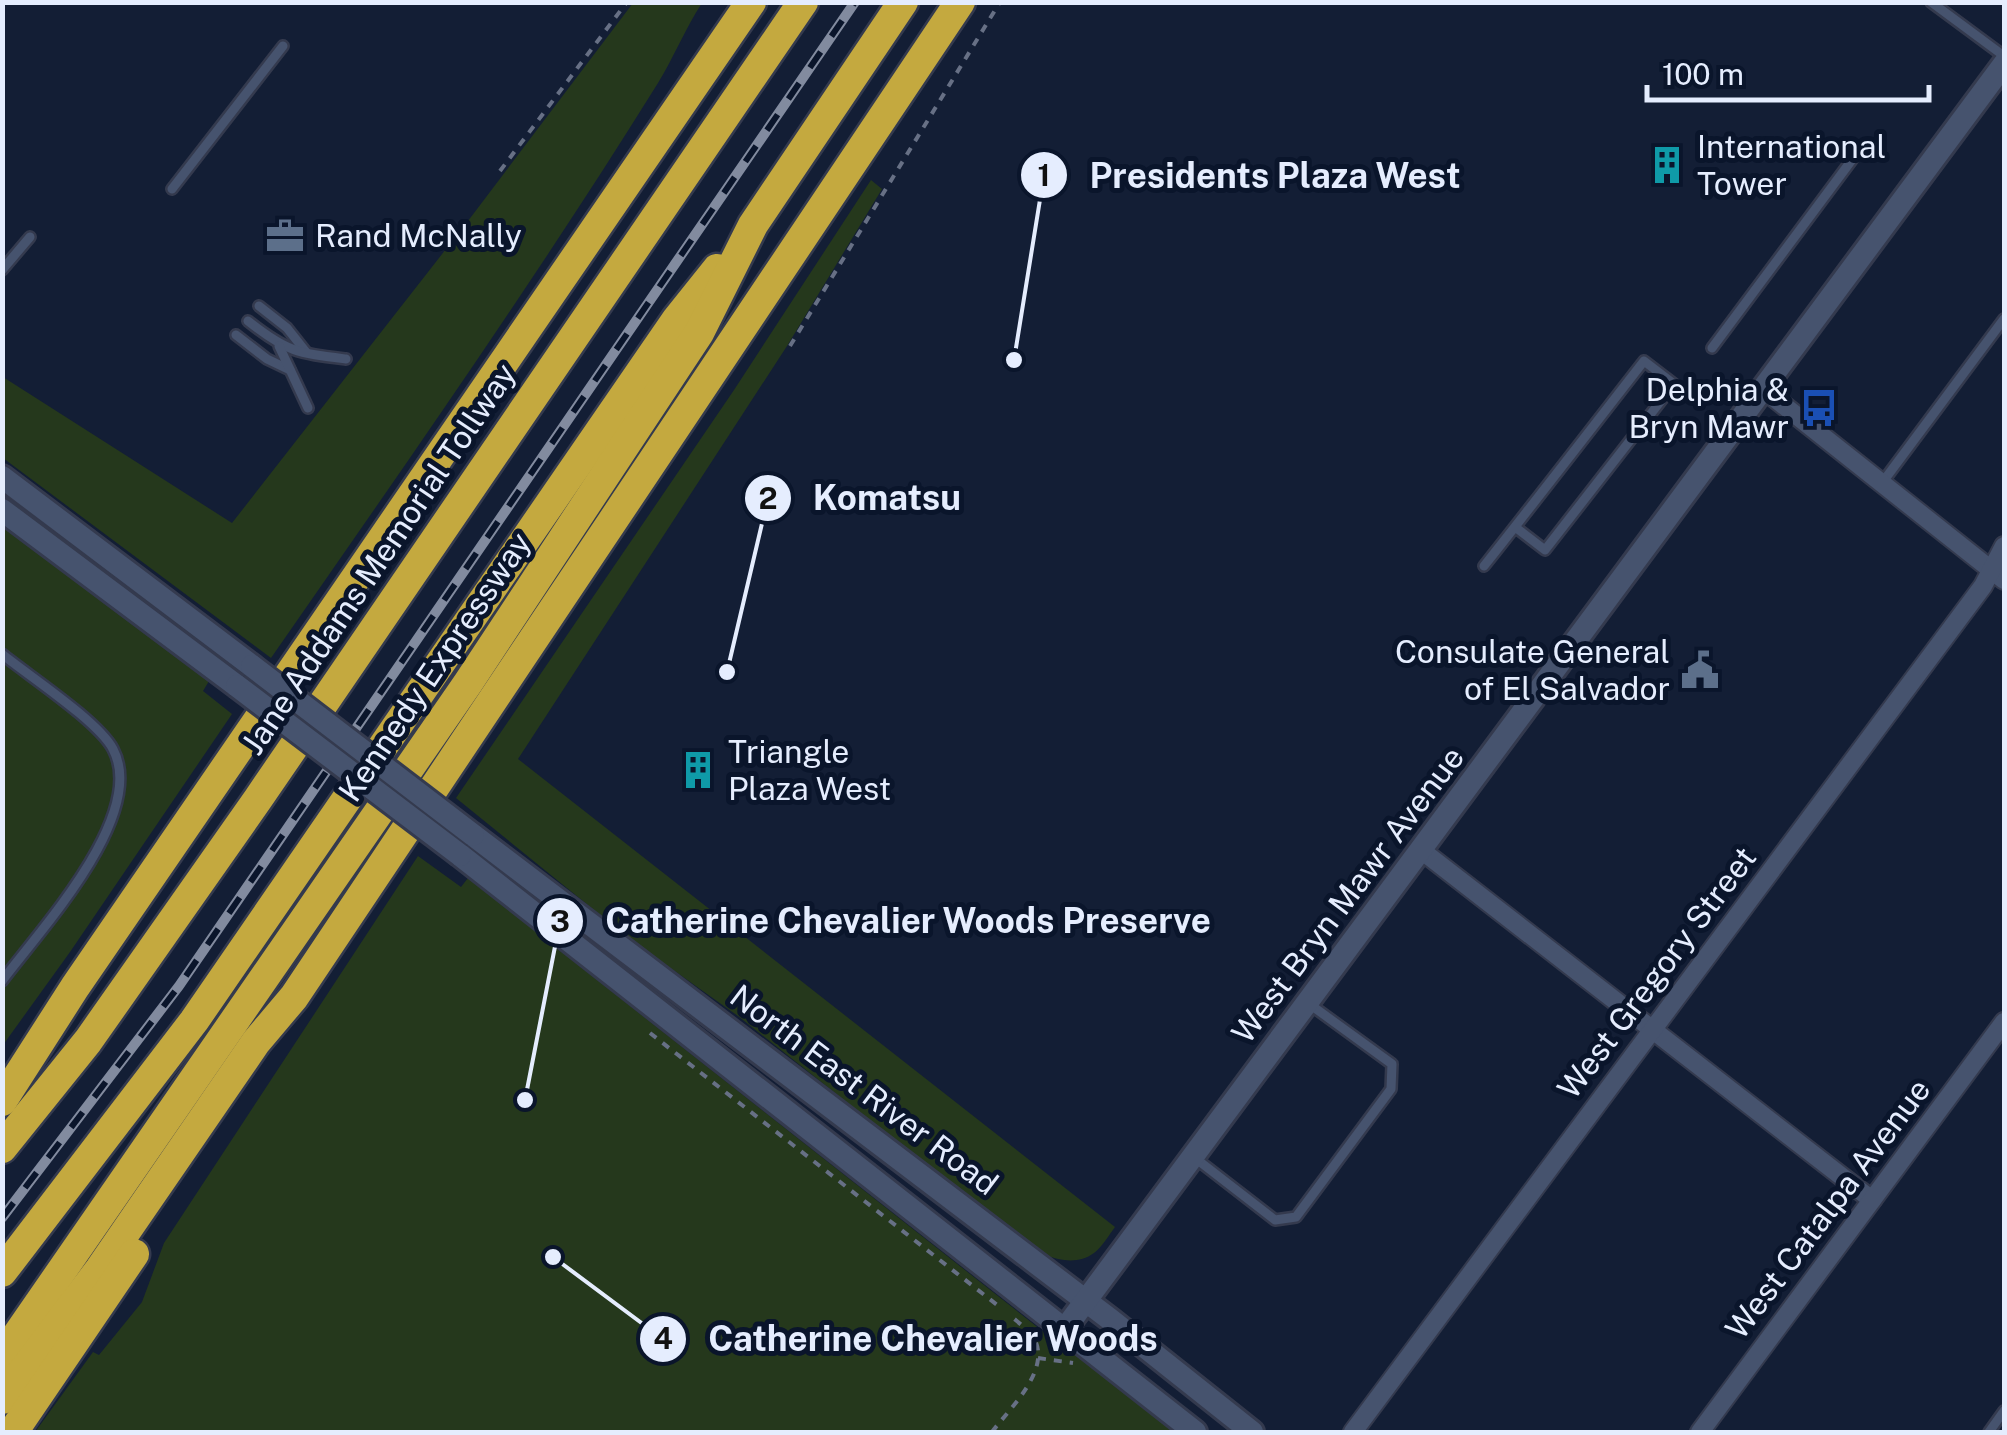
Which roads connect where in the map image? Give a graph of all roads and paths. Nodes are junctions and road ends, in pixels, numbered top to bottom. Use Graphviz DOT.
graph roads {
  1 [pos="627,2"];
  2 [pos="734,2"];
  3 [pos="750,2"];
  4 [pos="803,2"];
  5 [pos="903,2"];
  6 [pos="960,2"];
  7 [pos="1000,2"];
  8 [pos="1931,2"];
  9 [pos="283,46"];
  10 [pos="2004,56"];
  11 [pos="2004,64"];
  12 [pos="657,139"];
  13 [pos="1860,149"];
  14 [pos="500,171"];
  15 [pos="172,189"];
  16 [pos="752,225"];
  17 [pos="30,237"];
  18 [pos="2,270"];
  19 [pos="259,306"];
  20 [pos="2004,319"];
  21 [pos="248,321"];
  22 [pos="236,336"];
  23 [pos="279,346"];
  24 [pos="790,346"];
  25 [pos="1712,348"];
  26 [pos="308,354"];
  27 [pos="346,359"];
  28 [pos="290,370"];
  29 [pos="1763,389"];
  30 [pos="308,408"];
  31 [pos="2,476"];
  32 [pos="1882,483"];
  33 [pos="2,510"];
  34 [pos="1515,526"];
  35 [pos="2004,546"];
  36 [pos="1484,566"];
  37 [pos="1998,576"];
  38 [pos="2,654"];
  39 [pos="1421,850"];
  40 [pos="2,981"];
  41 [pos="76,987"];
  42 [pos="294,996"];
  43 [pos="1308,1003"];
  44 [pos="2004,1022"];
  45 [pos="646,1030"];
  46 [pos="1652,1030"];
  47 [pos="2,1079"];
  48 [pos="2,1101"];
  49 [pos="2,1148"];
  50 [pos="1193,1156"];
  51 [pos="1872,1200"];
  52 [pos="2,1272"];
  53 [pos="1086,1301"];
  54 [pos="1064,1330"];
  55 [pos="2,1357"];
  56 [pos="1038,1358"];
  57 [pos="1072,1363"];
  58 [pos="2,1400"];
  59 [pos="2004,1411"];
  60 [pos="13,1432"];
  61 [pos="992,1432"];
  62 [pos="1195,1432"];
  63 [pos="1252,1432"];
  64 [pos="1353,1432"];
  65 [pos="1700,1432"];
  66 [pos="1989,1432"];
  1 -- 14 [label="path"];
  2 -- 12 [label="highway"];
  3 -- 12 [label="highway"];
  4 -- 49 [label="highway, Jane Addams Memorial Tollway"];
  5 -- 16 [label="highway, Kennedy Expressway"];
  6 -- 42 [label="highway"];
  7 -- 24 [label="path"];
  8 -- 10 [label="lane"];
  9 -- 15 [label="lane"];
  11 -- 29 [label="main road, West Bryn Mawr Avenue"];
  12 -- 41 [label="highway"];
  13 -- 25 [label="lane"];
  16 -- 52 [label="highway"];
  16 -- 55 [label="highway, Kennedy Expressway"];
  17 -- 18 [label="lane"];
  19 -- 26 [label="lane"];
  20 -- 32 [label="lane"];
  21 -- 23 [label="lane"];
  22 -- 28 [label="lane"];
  23 -- 26 [label="lane"];
  23 -- 28 [label="lane"];
  26 -- 27 [label="lane"];
  28 -- 30 [label="lane"];
  29 -- 32 [label="street"];
  29 -- 39 [label="main road, West Bryn Mawr Avenue"];
  31 -- 53 [label="main road, North East River Road, bridge"];
  32 -- 37 [label="street"];
  33 -- 54 [label="main road, North East River Road, bridge"];
  34 -- 34 [label="lane"];
  34 -- 36 [label="lane"];
  35 -- 37 [label="street, West Gregory Street"];
  37 -- 46 [label="street, West Gregory Street"];
  38 -- 40 [label="lane"];
  39 -- 43 [label="main road, West Bryn Mawr Avenue"];
  39 -- 46 [label="street"];
  41 -- 47 [label="highway"];
  41 -- 48 [label="highway"];
  42 -- 58 [label="highway"];
  42 -- 60 [label="highway"];
  43 -- 50 [label="main road, West Bryn Mawr Avenue"];
  43 -- 50 [label="lane"];
  44 -- 51 [label="street, West Catalpa Avenue"];
  45 -- 56 [label="path"];
  46 -- 51 [label="street"];
  46 -- 64 [label="street, West Gregory Street"];
  50 -- 53 [label="main road, West Bryn Mawr Avenue"];
  51 -- 65 [label="street, West Catalpa Avenue"];
  53 -- 54 [label="main road, West Bryn Mawr Avenue"];
  53 -- 63 [label="main road, North East River Road"];
  54 -- 62 [label="main road, North East River Road"];
  56 -- 57 [label="path"];
  56 -- 61 [label="path"];
  59 -- 66 [label="lane"];
}
